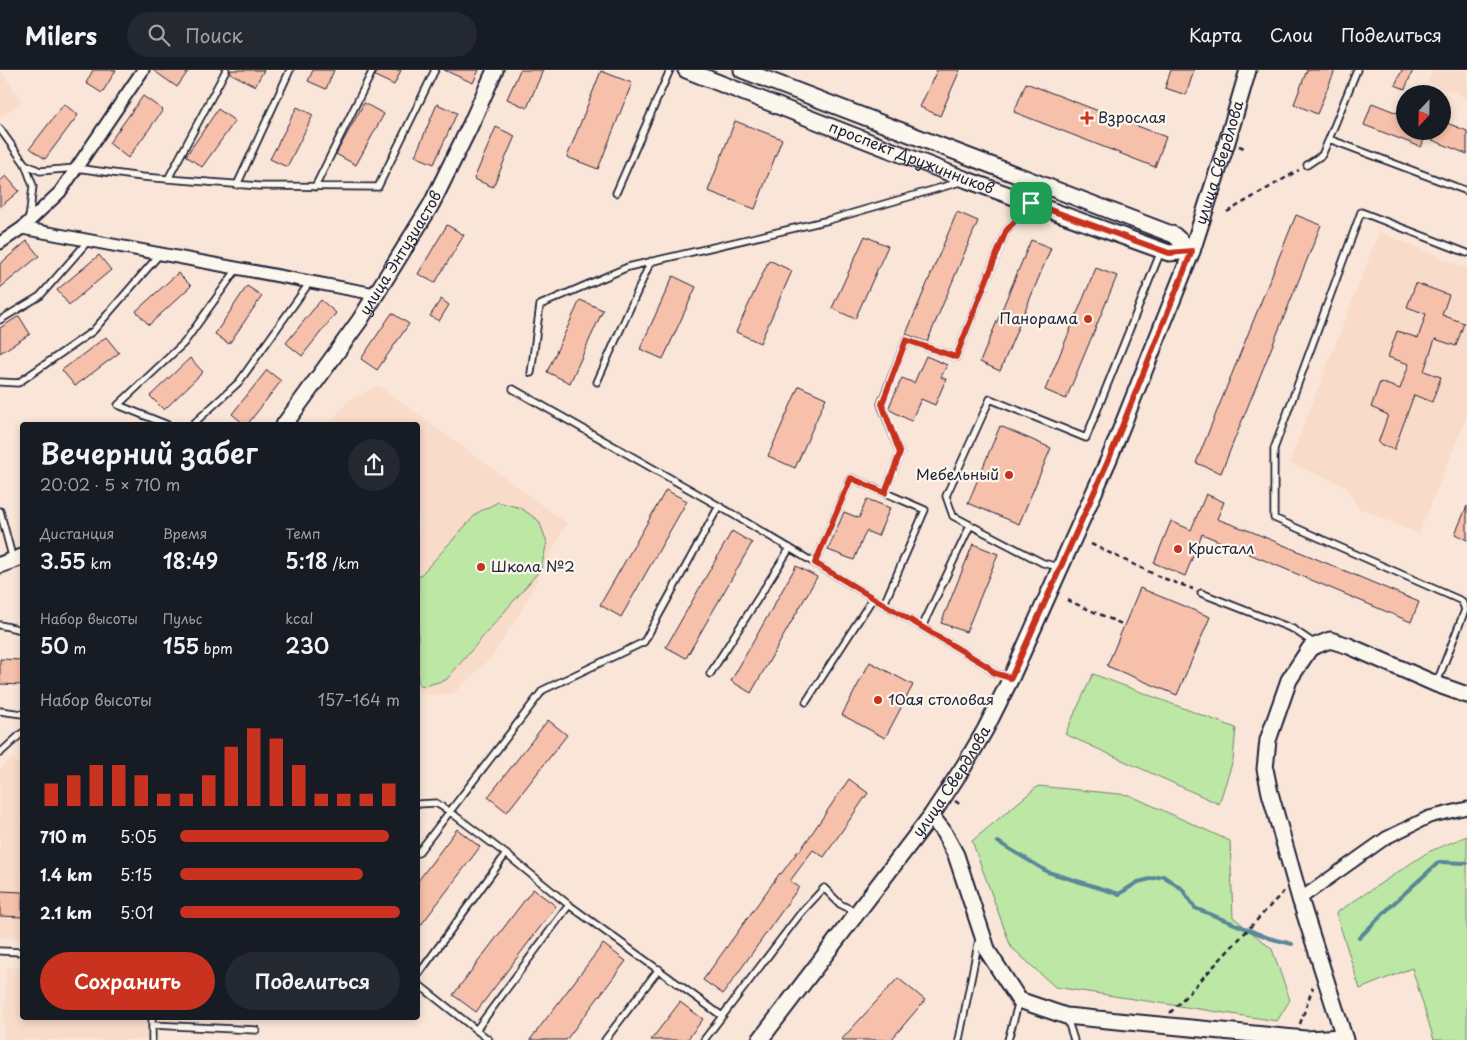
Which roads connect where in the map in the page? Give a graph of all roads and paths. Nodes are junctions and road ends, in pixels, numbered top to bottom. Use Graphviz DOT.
graph roads {
  1 [pos="143,70"];
  2 [pos="226,70"];
  3 [pos="290,70"];
  4 [pos="373,70"];
  5 [pos="435,70"];
  6 [pos="495,70"];
  7 [pos="670,70"];
  8 [pos="686,70"];
  9 [pos="742,70"];
  10 [pos="1248,70"];
  11 [pos="1357,70"];
  12 [pos="0,129"];
  13 [pos="1329,139"];
  14 [pos="25,164"];
  15 [pos="1307,165"];
  16 [pos="76,168"];
  17 [pos="1292,175"];
  18 [pos="168,179"];
  19 [pos="967,180"];
  20 [pos="237,185"];
  21 [pos="315,187"];
  22 [pos="1467,191"];
  23 [pos="616,193"];
  24 [pos="1031,203"];
  25 [pos="1227,212"];
  26 [pos="25,224"];
  27 [pos="89,240"];
  28 [pos="0,244"];
  29 [pos="1161,250"];
  30 [pos="1192,251"];
  31 [pos="1467,253"];
  32 [pos="160,254"];
  33 [pos="651,261"];
  34 [pos="237,268"];
  35 [pos="310,282"];
  36 [pos="375,294"];
  37 [pos="0,320"];
  38 [pos="531,373"];
  39 [pos="0,382"];
  40 [pos="597,382"];
  41 [pos="513,389"];
  42 [pos="160,422"];
  43 [pos="195,422"];
  44 [pos="286,422"];
  45 [pos="885,493"];
  46 [pos="719,506"];
  47 [pos="0,511"];
  48 [pos="970,526"];
  49 [pos="1091,544"];
  50 [pos="790,548"];
  51 [pos="12,561"];
  52 [pos="815,563"];
  53 [pos="1061,568"];
  54 [pos="1201,593"];
  55 [pos="873,598"];
  56 [pos="1067,600"];
  57 [pos="884,604"];
  58 [pos="0,625"];
  59 [pos="1124,625"];
  60 [pos="922,627"];
  61 [pos="20,630"];
  62 [pos="1317,645"];
  63 [pos="710,674"];
  64 [pos="1011,678"];
  65 [pos="1436,684"];
  66 [pos="1467,695"];
  67 [pos="806,702"];
  68 [pos="0,711"];
  69 [pos="20,714"];
  70 [pos="20,735"];
  71 [pos="0,753"];
  72 [pos="420,804"];
  73 [pos="1467,808"];
  74 [pos="449,811"];
  75 [pos="931,816"];
  76 [pos="420,850"];
  77 [pos="506,854"];
  78 [pos="1295,880"];
  79 [pos="1300,899"];
  80 [pos="569,905"];
  81 [pos="858,913"];
  82 [pos="981,934"];
  83 [pos="0,951"];
  84 [pos="20,952"];
  85 [pos="1321,964"];
  86 [pos="659,969"];
  87 [pos="420,972"];
  88 [pos="420,986"];
  89 [pos="1019,1000"];
  90 [pos="722,1016"];
  91 [pos="1066,1016"];
  92 [pos="152,1020"];
  93 [pos="1159,1024"];
  94 [pos="152,1025"];
  95 [pos="256,1030"];
  96 [pos="476,1030"];
  97 [pos="1295,1038"];
  98 [pos="1345,1039"];
  99 [pos="152,1040"];
  100 [pos="489,1040"];
  101 [pos="605,1040"];
  102 [pos="704,1040"];
  103 [pos="760,1040"];
  104 [pos="959,1040"];
  105 [pos="1008,1040"];
  106 [pos="1074,1040"];
  1 -- 16 [label="street"];
  2 -- 18 [label="lane"];
  3 -- 20 [label="lane"];
  4 -- 21 [label="lane"];
  5 -- 21 [label="lane"];
  6 -- 36 [label="street, улица Энтузиастов"];
  7 -- 23 [label="lane"];
  8 -- 19 [label="street, проспект Дружинников"];
  9 -- 30 [label="street, проспект Дружинников"];
  10 -- 30 [label="street, улица Свердлова"];
  11 -- 13 [label="lane"];
  12 -- 14 [label="lane"];
  13 -- 15 [label="lane"];
  13 -- 22 [label="lane"];
  14 -- 16 [label="lane"];
  14 -- 26 [label="lane"];
  16 -- 18 [label="lane"];
  16 -- 26 [label="street"];
  17 -- 25 [label="path"];
  18 -- 20 [label="lane"];
  19 -- 24 [label="street, проспект Дружинников"];
  19 -- 33 [label="lane"];
  20 -- 21 [label="lane"];
  24 -- 29 [label="street, проспект Дружинников"];
  24 -- 45 [label="lane"];
  26 -- 27 [label="street"];
  26 -- 28 [label="street"];
  27 -- 32 [label="street"];
  27 -- 37 [label="lane"];
  29 -- 30 [label="street, проспект Дружинников"];
  29 -- 48 [label="lane"];
  30 -- 53 [label="street, улица Свердлова"];
  31 -- 65 [label="lane"];
  32 -- 34 [label="street"];
  32 -- 39 [label="lane"];
  33 -- 38 [label="lane"];
  33 -- 40 [label="lane"];
  34 -- 35 [label="street"];
  34 -- 42 [label="lane"];
  35 -- 36 [label="street"];
  35 -- 43 [label="lane"];
  36 -- 44 [label="street, улица Энтузиастов"];
  41 -- 46 [label="lane"];
  45 -- 52 [label="lane"];
  45 -- 57 [label="lane"];
  46 -- 50 [label="lane"];
  46 -- 74 [label="lane"];
  47 -- 51 [label="lane"];
  48 -- 53 [label="lane"];
  48 -- 60 [label="lane"];
  49 -- 54 [label="path"];
  50 -- 52 [label="lane"];
  50 -- 63 [label="lane"];
  52 -- 55 [label="lane"];
  53 -- 64 [label="street, улица Свердлова"];
  54 -- 62 [label="lane"];
  55 -- 57 [label="lane"];
  55 -- 67 [label="lane"];
  56 -- 59 [label="path"];
  57 -- 60 [label="lane"];
  58 -- 61 [label="lane"];
  60 -- 64 [label="lane"];
  62 -- 65 [label="street"];
  62 -- 78 [label="street"];
  64 -- 75 [label="street, улица Свердлова"];
  65 -- 66 [label="street"];
  68 -- 69 [label="lane"];
  70 -- 71 [label="lane"];
  72 -- 74 [label="lane"];
  73 -- 79 [label="street"];
  74 -- 76 [label="lane"];
  74 -- 77 [label="lane"];
  75 -- 81 [label="street, улица Свердлова"];
  75 -- 82 [label="street"];
  77 -- 80 [label="lane"];
  77 -- 87 [label="lane"];
  78 -- 79 [label="street"];
  78 -- 93 [label="path"];
  79 -- 85 [label="street"];
  80 -- 86 [label="lane"];
  80 -- 96 [label="lane"];
  81 -- 90 [label="lane"];
  81 -- 103 [label="street, улица Свердлова"];
  82 -- 89 [label="street"];
  82 -- 104 [label="lane"];
  83 -- 84 [label="lane"];
  85 -- 97 [label="path"];
  85 -- 98 [label="street"];
  86 -- 90 [label="lane"];
  86 -- 101 [label="lane"];
  88 -- 96 [label="lane"];
  89 -- 91 [label="street"];
  89 -- 105 [label="lane"];
  90 -- 102 [label="lane"];
  91 -- 93 [label="street"];
  91 -- 106 [label="lane"];
  92 -- 94 [label="lane"];
  93 -- 97 [label="street"];
  94 -- 95 [label="lane"];
  94 -- 99 [label="lane"];
  96 -- 100 [label="lane"];
  97 -- 98 [label="street"];
}
